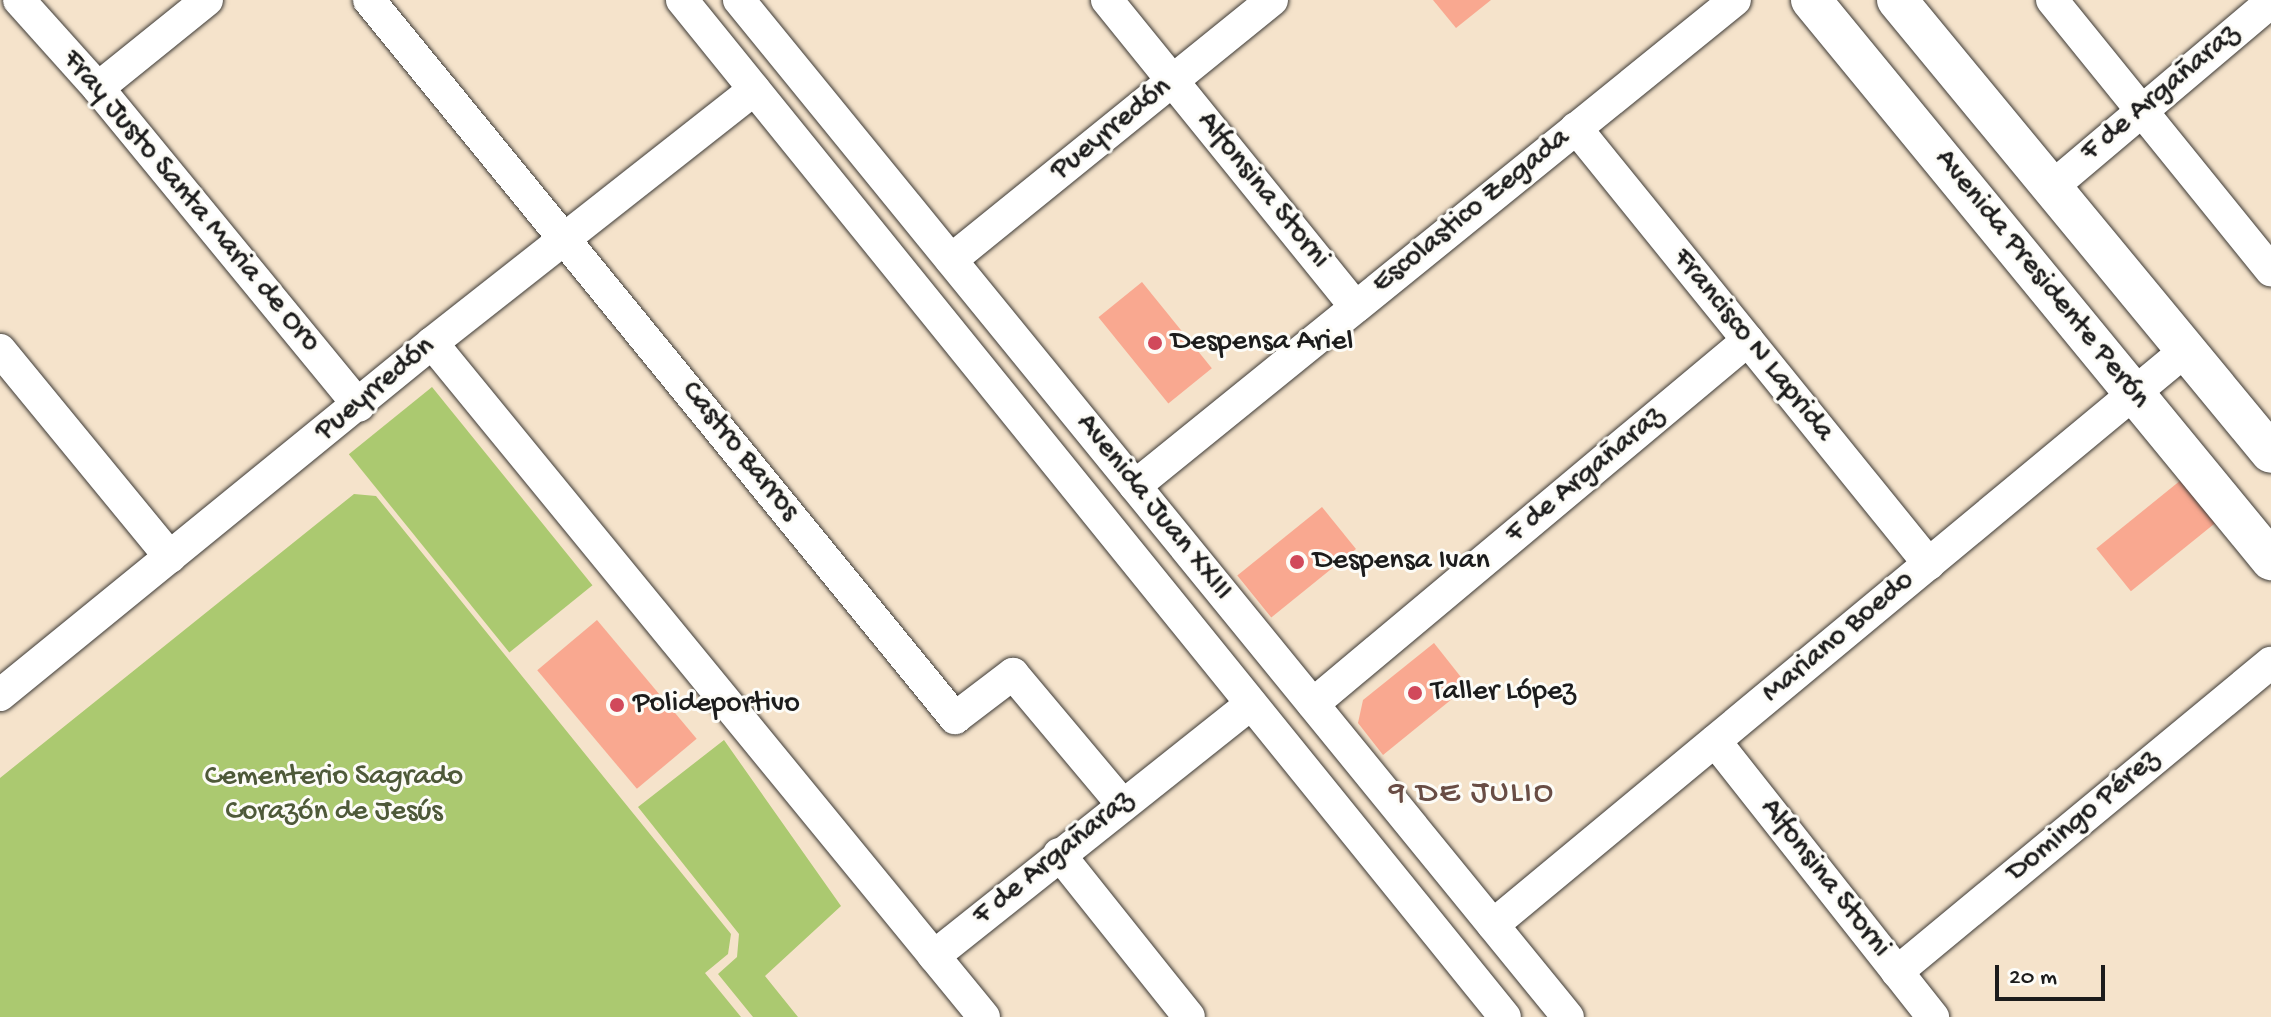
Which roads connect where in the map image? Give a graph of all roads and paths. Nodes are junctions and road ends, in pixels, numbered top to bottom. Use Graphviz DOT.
graph roads {
  1 [pos="19,0"];
  2 [pos="207,0"];
  3 [pos="369,0"];
  4 [pos="682,0"];
  5 [pos="739,0"];
  6 [pos="1107,0"];
  7 [pos="1272,0"];
  8 [pos="1735,0"];
  9 [pos="1811,0"];
  10 [pos="1897,0"];
  11 [pos="2052,0"];
  12 [pos="2271,2"];
  13 [pos="1173,81"];
  14 [pos="98,88"];
  15 [pos="754,90"];
  16 [pos="2140,108"];
  17 [pos="1576,128"];
  18 [pos="2052,187"];
  19 [pos="566,237"];
  20 [pos="951,260"];
  21 [pos="2271,270"];
  22 [pos="1356,307"];
  23 [pos="1748,340"];
  24 [pos="432,343"];
  25 [pos="0,350"];
  26 [pos="2186,350"];
  27 [pos="2134,393"];
  28 [pos="359,406"];
  29 [pos="2271,453"];
  30 [pos="1135,486"];
  31 [pos="170,557"];
  32 [pos="2271,560"];
  33 [pos="1929,564"];
  34 [pos="2271,663"];
  35 [pos="0,695"];
  36 [pos="1251,704"];
  37 [pos="1313,704"];
  38 [pos="1715,741"];
  39 [pos="1122,804"];
  40 [pos="1059,854"];
  41 [pos="1493,925"];
  42 [pos="934,956"];
  43 [pos="1897,972"];
  44 [pos="984,1017"];
  45 [pos="1189,1017"];
  46 [pos="1505,1017"];
  47 [pos="1568,1017"];
  48 [pos="1933,1017"];
  1 -- 14 [label="street, Fray Justo Santa Maria de Oro"];
  2 -- 14 [label="street"];
  3 -- 19 [label="street, Castro Barros"];
  4 -- 15 [label="street, Avenida Juan XXIII"];
  5 -- 20 [label="street, Avenida Juan XXIII"];
  6 -- 13 [label="street, Alfonsina Storni"];
  7 -- 13 [label="street, Pueyrredón"];
  8 -- 17 [label="street, Escolastico Zegada"];
  9 -- 27 [label="street, Avenida Presidente Perón"];
  10 -- 18 [label="street"];
  11 -- 16 [label="street"];
  12 -- 16 [label="street, F de Argañaraz"];
  13 -- 20 [label="street, Pueyrredón"];
  13 -- 22 [label="street, Alfonsina Storni"];
  14 -- 28 [label="street, Fray Justo Santa Maria de Oro"];
  15 -- 19 [label="street, Pueyrredón"];
  15 -- 36 [label="street, Avenida Juan XXIII"];
  16 -- 18 [label="street, F de Argañaraz"];
  16 -- 21 [label="street"];
  17 -- 22 [label="street, Escolastico Zegada"];
  17 -- 23 [label="street, Francisco N Laprida"];
  18 -- 26 [label="street"];
  19 -- 24 [label="street, Pueyrredón"];
  19 -- 39 [label="street, Castro Barros"];
  20 -- 30 [label="street, Avenida Juan XXIII"];
  22 -- 30 [label="street, Escolastico Zegada"];
  23 -- 33 [label="street, Francisco N Laprida"];
  23 -- 37 [label="street, F de Argañaraz"];
  24 -- 28 [label="street, Pueyrredón"];
  24 -- 42 [label="street"];
  25 -- 31 [label="street"];
  26 -- 27 [label="street, Mariano Boedo"];
  26 -- 29 [label="street"];
  27 -- 32 [label="street, Avenida Presidente Perón"];
  27 -- 33 [label="street, Mariano Boedo"];
  28 -- 31 [label="street, Pueyrredón"];
  30 -- 37 [label="street, Avenida Juan XXIII"];
  31 -- 35 [label="street, Pueyrredón"];
  33 -- 38 [label="street, Mariano Boedo"];
  34 -- 43 [label="street, Domingo Pérez"];
  36 -- 39 [label="street, F de Argañaraz"];
  36 -- 46 [label="street, Avenida Juan XXIII"];
  37 -- 41 [label="street, Avenida Juan XXIII"];
  38 -- 41 [label="street, Mariano Boedo"];
  38 -- 43 [label="street, Alfonsina Storni"];
  39 -- 40 [label="street, F de Argañaraz"];
  40 -- 42 [label="street, F de Argañaraz"];
  40 -- 45 [label="street"];
  41 -- 47 [label="street, Avenida Juan XXIII"];
  42 -- 44 [label="street"];
  43 -- 48 [label="street, Alfonsina Storni"];
}
